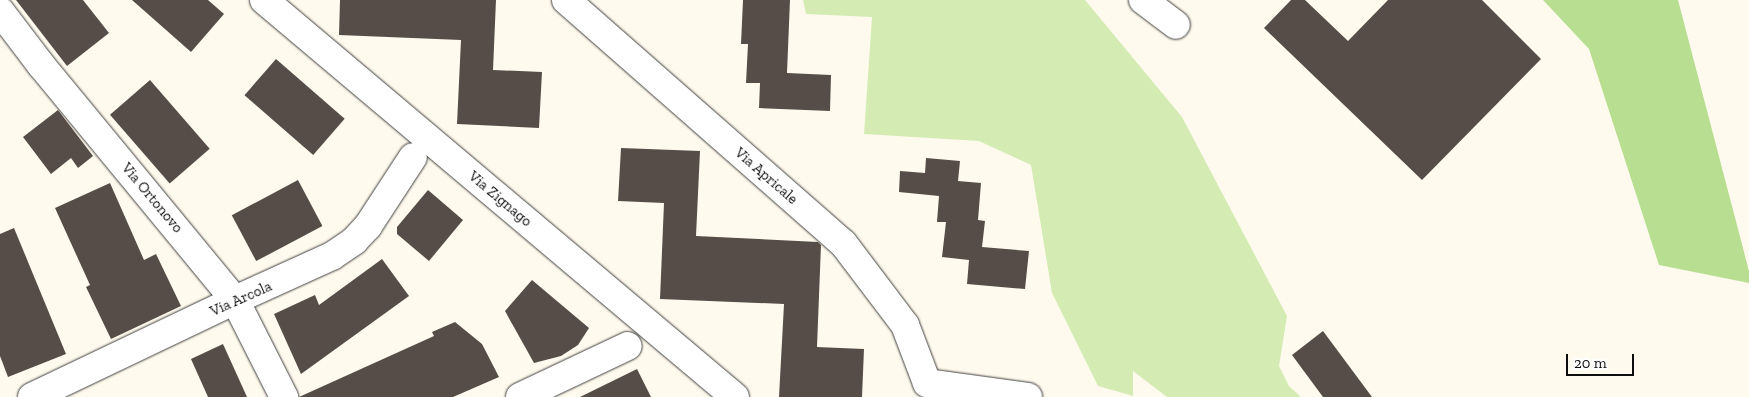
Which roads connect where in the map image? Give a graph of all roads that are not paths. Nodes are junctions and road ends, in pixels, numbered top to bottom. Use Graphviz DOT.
graph roads {
  1 [pos="264,0"];
  2 [pos="566,0"];
  3 [pos="1143,0"];
  4 [pos="0,11"];
  5 [pos="1176,25"];
  6 [pos="413,157"];
  7 [pos="235,300"];
  8 [pos="628,346"];
  9 [pos="921,390"];
  10 [pos="32,397"];
  11 [pos="284,397"];
  12 [pos="520,397"];
  13 [pos="735,397"];
  14 [pos="1028,397"];
  1 -- 13 [label="street, Via Zignago"];
  2 -- 9 [label="street, Via Apricale"];
  3 -- 5 [label="street"];
  4 -- 7 [label="street, Via Ortonovo"];
  6 -- 7 [label="street, Via Arcola"];
  7 -- 10 [label="street, Via Arcola"];
  7 -- 11 [label="street, Via Ortonovo"];
  8 -- 12 [label="street"];
  9 -- 14 [label="street, Via Apricale"];
}
